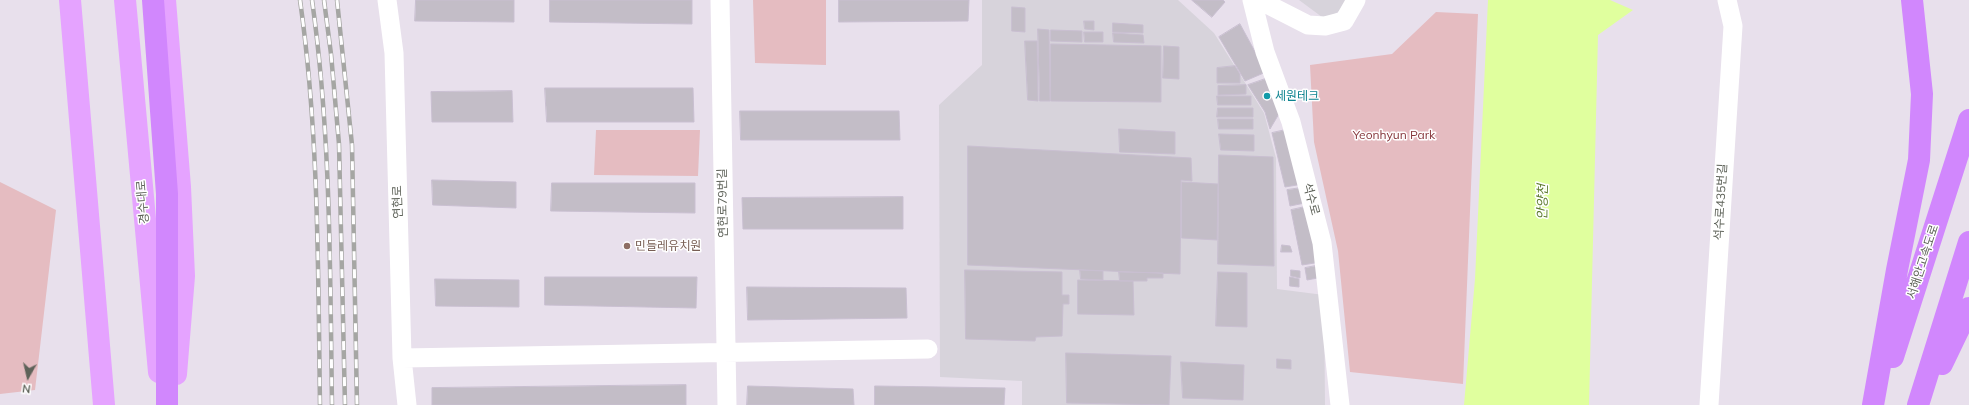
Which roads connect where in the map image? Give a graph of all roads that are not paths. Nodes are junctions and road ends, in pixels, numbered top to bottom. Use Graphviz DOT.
graph roads {
  1 [pos="70,0"];
  2 [pos="125,0"];
  3 [pos="153,0"];
  4 [pos="165,0"];
  5 [pos="387,0"];
  6 [pos="720,0"];
  7 [pos="1252,0"];
  8 [pos="1259,0"];
  9 [pos="1356,0"];
  10 [pos="1727,0"];
  11 [pos="1912,0"];
  12 [pos="1969,120"];
  13 [pos="1969,242"];
  14 [pos="1969,308"];
  15 [pos="928,349"];
  16 [pos="726,352"];
  17 [pos="402,358"];
  18 [pos="104,405"];
  19 [pos="162,405"];
  20 [pos="167,405"];
  21 [pos="173,405"];
  22 [pos="407,405"];
  23 [pos="727,405"];
  24 [pos="1340,405"];
  25 [pos="1709,405"];
  26 [pos="1873,405"];
  27 [pos="1878,405"];
  28 [pos="1918,405"];
  29 [pos="1923,405"];
  1 -- 18 [label="main road"];
  2 -- 19 [label="main road, 경수대로"];
  3 -- 20 [label="highway"];
  4 -- 21 [label="main road"];
  5 -- 17 [label="street, 연현로"];
  6 -- 16 [label="street, 연현로79번길"];
  7 -- 24 [label="street, 석수로"];
  8 -- 9 [label="street"];
  10 -- 25 [label="street, 석수로435번길"];
  11 -- 26 [label="highway"];
  12 -- 27 [label="highway, 서해안고속도로"];
  13 -- 28 [label="highway"];
  14 -- 29 [label="highway"];
  15 -- 16 [label="street"];
  16 -- 17 [label="street"];
  16 -- 23 [label="street, 연현로79번길"];
  17 -- 22 [label="street, 연현로"];
}
